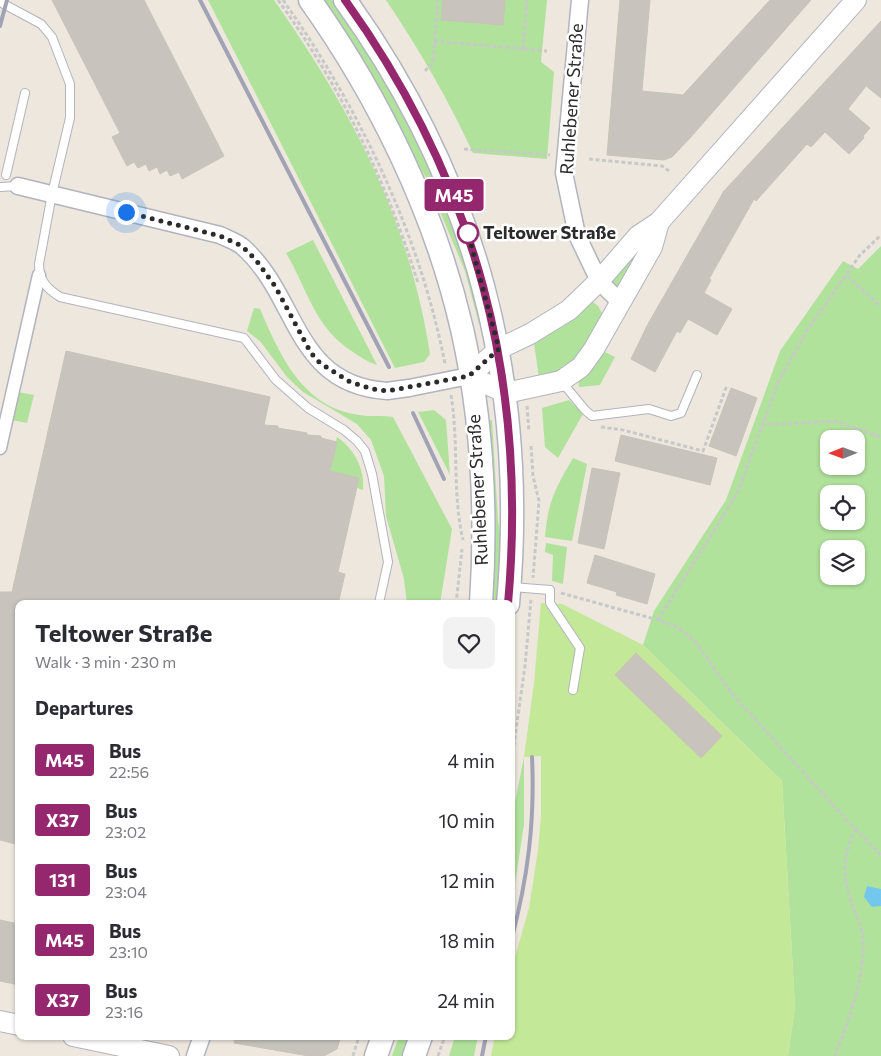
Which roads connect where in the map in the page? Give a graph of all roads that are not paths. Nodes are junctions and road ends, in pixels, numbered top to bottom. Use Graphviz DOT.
graph roads {
  1 [pos="310,0"];
  2 [pos="345,0"];
  3 [pos="580,0"];
  4 [pos="856,0"];
  5 [pos="0,2"];
  6 [pos="25,93"];
  7 [pos="8,178"];
  8 [pos="0,187"];
  9 [pos="52,194"];
  10 [pos="659,222"];
  11 [pos="39,275"];
  12 [pos="599,282"];
  13 [pos="621,303"];
  14 [pos="499,349"];
  15 [pos="469,376"];
  16 [pos="697,376"];
  17 [pos="561,381"];
  18 [pos="506,393"];
  19 [pos="0,448"];
  20 [pos="509,595"];
  21 [pos="381,600"];
  22 [pos="482,600"];
  23 [pos="574,690"];
  24 [pos="0,1021"];
  25 [pos="15,1024"];
  26 [pos="92,1040"];
  27 [pos="201,1040"];
  28 [pos="382,1040"];
  29 [pos="420,1040"];
  30 [pos="169,1056"];
  31 [pos="195,1056"];
  32 [pos="376,1056"];
  33 [pos="414,1056"];
  1 -- 15 [label="main road, Ruhlebener Straße"];
  2 -- 14 [label="main road, Ruhlebener Straße"];
  3 -- 12 [label="street, Ruhlebener Straße"];
  4 -- 10 [label="street"];
  5 -- 9 [label="lane"];
  6 -- 7 [label="lane"];
  7 -- 8 [label="lane"];
  7 -- 9 [label="street"];
  9 -- 11 [label="lane"];
  9 -- 15 [label="street, bridge"];
  10 -- 12 [label="street"];
  10 -- 13 [label="street"];
  11 -- 19 [label="street"];
  11 -- 21 [label="lane"];
  12 -- 13 [label="street, Ruhlebener Straße"];
  12 -- 14 [label="street"];
  13 -- 17 [label="street"];
  14 -- 15 [label="street"];
  14 -- 18 [label="main road, Ruhlebener Straße"];
  15 -- 18 [label="street"];
  15 -- 22 [label="main road, Ruhlebener Straße"];
  16 -- 17 [label="lane"];
  17 -- 18 [label="street"];
  18 -- 20 [label="main road, Ruhlebener Straße"];
  20 -- 23 [label="lane"];
  24 -- 25 [label="street"];
  26 -- 30 [label="street"];
  27 -- 31 [label="street"];
  28 -- 32 [label="main road"];
  29 -- 33 [label="main road"];
}
